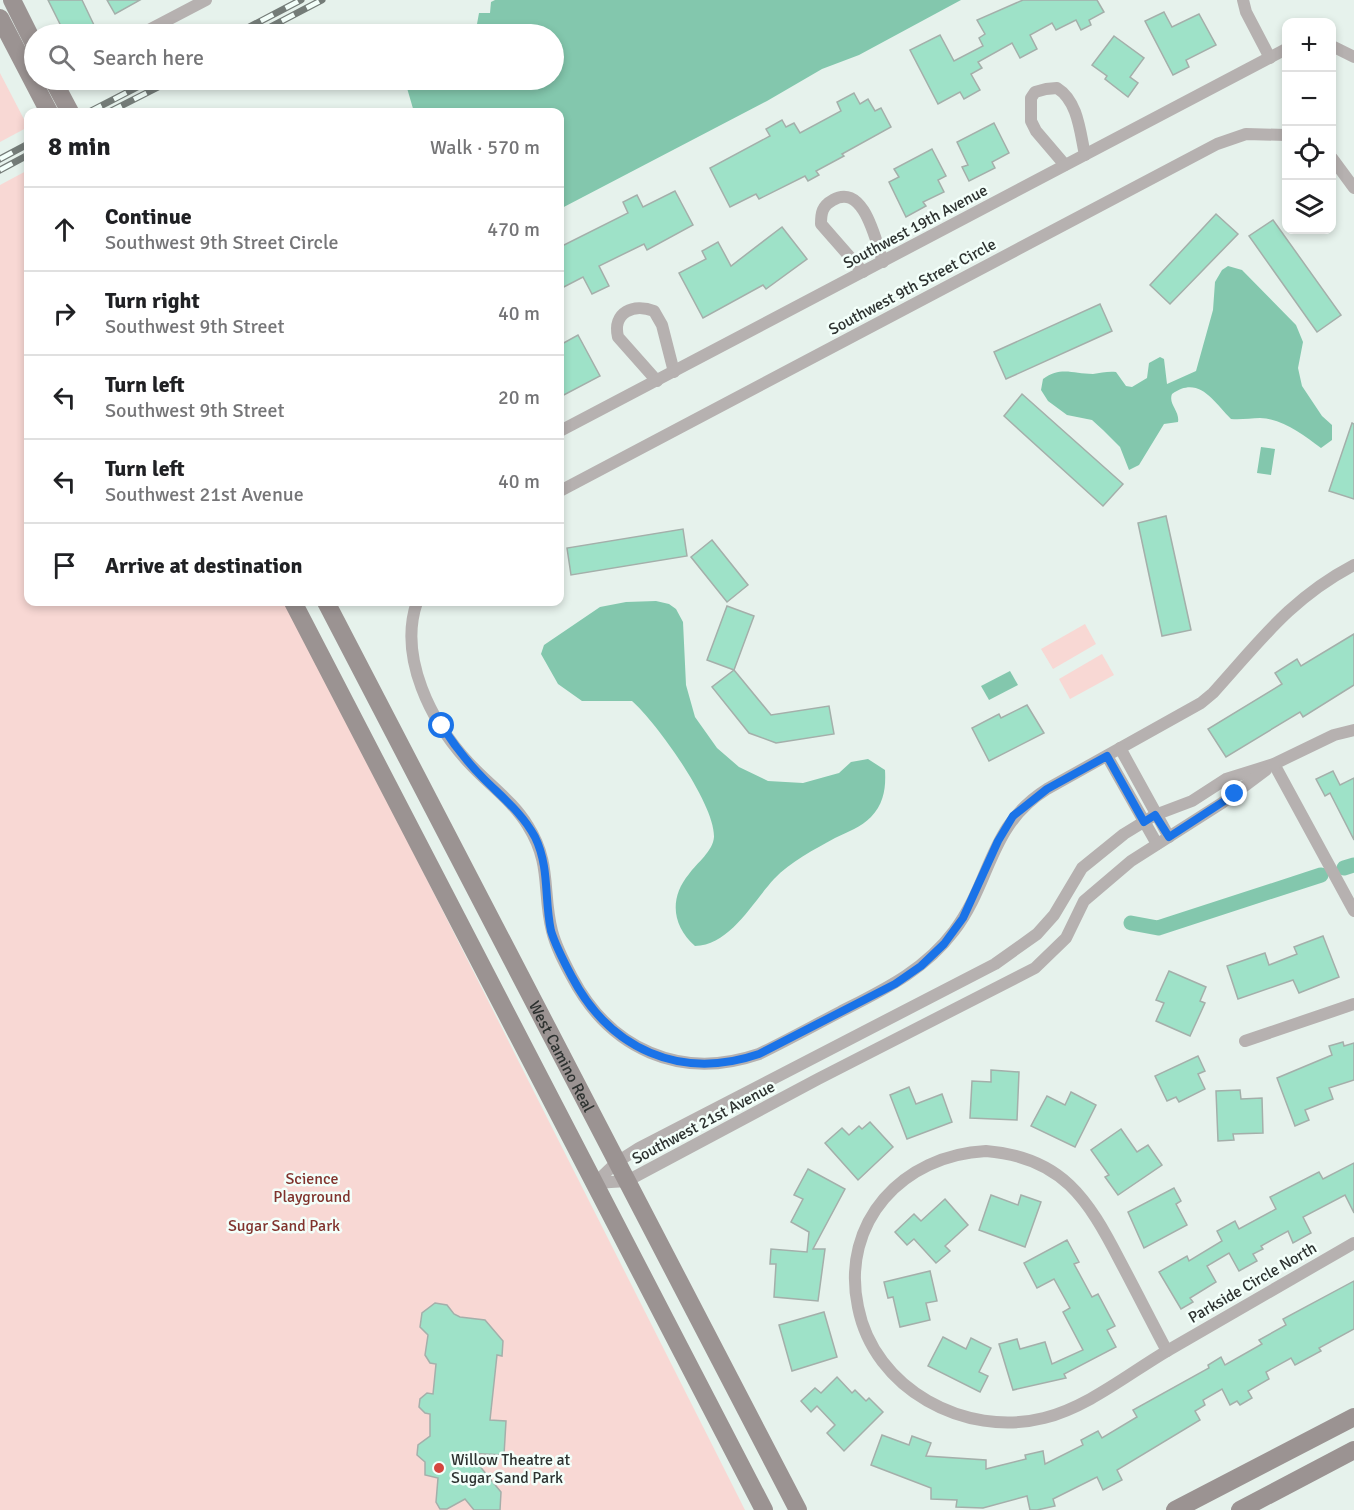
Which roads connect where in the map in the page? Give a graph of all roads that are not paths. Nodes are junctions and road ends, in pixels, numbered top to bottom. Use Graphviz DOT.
graph roads {
  1 [pos="12,0"];
  2 [pos="206,0"];
  3 [pos="1243,0"];
  4 [pos="0,18"];
  5 [pos="24,24"];
  6 [pos="160,24"];
  7 [pos="1336,48"];
  8 [pos="1282,51"];
  9 [pos="1270,57"];
  10 [pos="1354,57"];
  11 [pos="24,64"];
  12 [pos="38,90"];
  13 [pos="59,90"];
  14 [pos="47,108"];
  15 [pos="68,108"];
  16 [pos="1282,135"];
  17 [pos="1085,155"];
  18 [pos="1336,163"];
  19 [pos="1065,165"];
  20 [pos="1354,188"];
  21 [pos="883,262"];
  22 [pos="863,272"];
  23 [pos="674,372"];
  24 [pos="657,381"];
  25 [pos="564,429"];
  26 [pos="564,489"];
  27 [pos="1354,565"];
  28 [pos="295,606"];
  29 [pos="328,606"];
  30 [pos="416,606"];
  31 [pos="1354,730"];
  32 [pos="1120,748"];
  33 [pos="1107,756"];
  34 [pos="1274,764"];
  35 [pos="1155,815"];
  36 [pos="1144,822"];
  37 [pos="1169,837"];
  38 [pos="1157,844"];
  39 [pos="1354,911"];
  40 [pos="1354,1004"];
  41 [pos="1245,1041"];
  42 [pos="617,1162"];
  43 [pos="627,1181"];
  44 [pos="595,1183"];
  45 [pos="1354,1243"];
  46 [pos="1167,1351"];
  47 [pos="1354,1417"];
  48 [pos="1354,1450"];
  49 [pos="764,1510"];
  50 [pos="798,1510"];
  51 [pos="1175,1510"];
  52 [pos="1240,1510"];
  1 -- 5 [label="street"];
  2 -- 6 [label="street"];
  3 -- 9 [label="street"];
  4 -- 11 [label="street"];
  7 -- 10 [label="street"];
  8 -- 9 [label="street, Southwest 19th Avenue"];
  9 -- 17 [label="street, Southwest 19th Avenue"];
  12 -- 14 [label="street"];
  13 -- 15 [label="street"];
  16 -- 26 [label="street, Southwest 9th Street Circle"];
  17 -- 19 [label="street, Southwest 19th Avenue"];
  17 -- 19 [label="street"];
  18 -- 20 [label="street"];
  19 -- 21 [label="street, Southwest 19th Avenue"];
  21 -- 22 [label="street, Southwest 19th Avenue"];
  21 -- 22 [label="street"];
  22 -- 23 [label="street, Southwest 19th Avenue"];
  23 -- 24 [label="street, Southwest 19th Avenue"];
  23 -- 24 [label="street"];
  24 -- 25 [label="street, Southwest 19th Avenue"];
  27 -- 32 [label="street"];
  28 -- 44 [label="street, West Camino Real"];
  29 -- 42 [label="street, West Camino Real"];
  30 -- 33 [label="street"];
  31 -- 34 [label="street, Southwest 21st Avenue"];
  32 -- 33 [label="street"];
  32 -- 35 [label="street"];
  33 -- 36 [label="street"];
  34 -- 35 [label="street, Southwest 21st Avenue"];
  34 -- 37 [label="street, Southwest 21st Avenue"];
  34 -- 39 [label="street"];
  35 -- 36 [label="street, Southwest 21st Avenue"];
  35 -- 37 [label="street"];
  36 -- 38 [label="street"];
  36 -- 42 [label="street, Southwest 21st Avenue"];
  37 -- 38 [label="street, Southwest 21st Avenue"];
  38 -- 43 [label="street, Southwest 21st Avenue"];
  40 -- 41 [label="street"];
  42 -- 43 [label="street, West Camino Real"];
  42 -- 44 [label="street, Southwest 21st Avenue"];
  43 -- 44 [label="street, Southwest 21st Avenue"];
  43 -- 50 [label="street, West Camino Real"];
  44 -- 49 [label="street, West Camino Real"];
  45 -- 46 [label="street, Parkside Circle North"];
  46 -- 46 [label="street, Parkside Circle North"];
  47 -- 51 [label="street"];
  48 -- 52 [label="street"];
}
